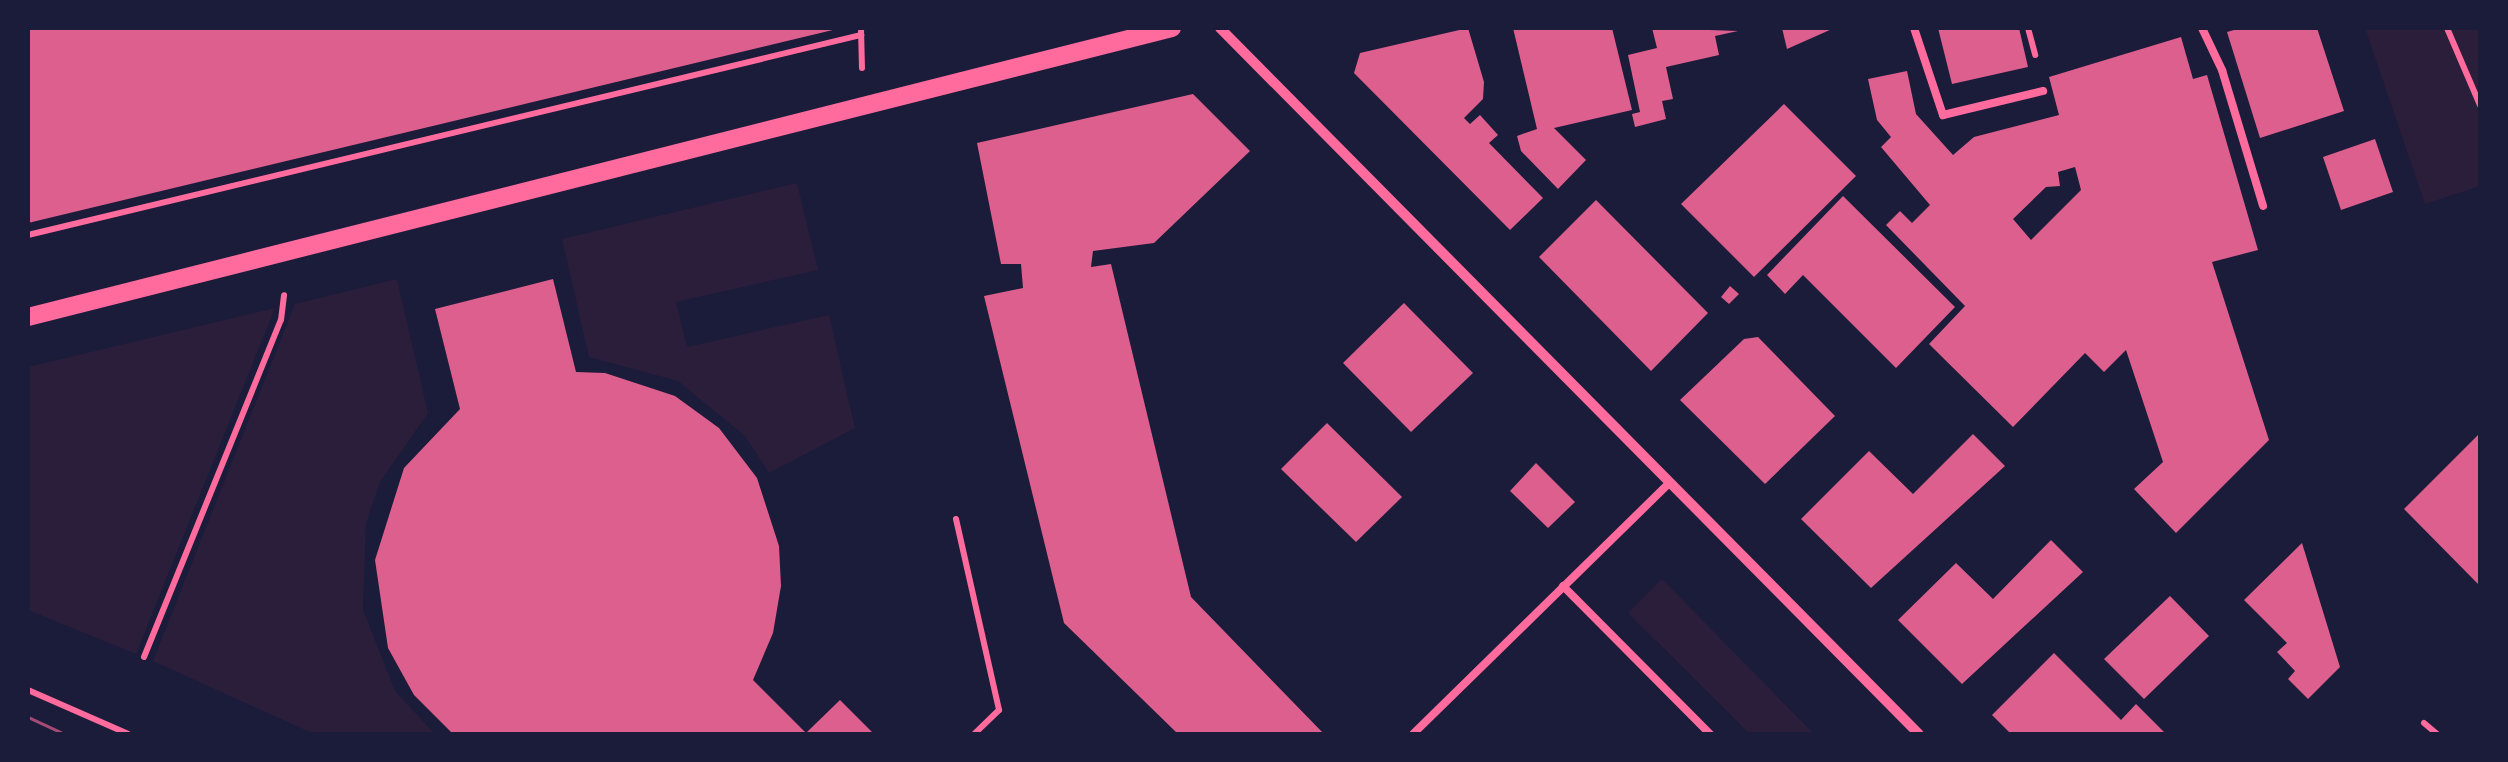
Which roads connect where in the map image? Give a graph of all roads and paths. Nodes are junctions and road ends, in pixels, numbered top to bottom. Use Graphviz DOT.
graph roads {
  1 [pos="1172,28"];
  2 [pos="1220,28"];
  3 [pos="1914,28"];
  4 [pos="2202,28"];
  5 [pos="2447,28"];
  6 [pos="860,35"];
  7 [pos="2044,92"];
  8 [pos="2480,105"];
  9 [pos="2263,206"];
  10 [pos="28,235"];
  11 [pos="286,306"];
  12 [pos="28,317"];
  13 [pos="1668,484"];
  14 [pos="956,518"];
  15 [pos="1563,586"];
  16 [pos="144,657"];
  17 [pos="28,690"];
  18 [pos="2424,723"];
  19 [pos="128,734"];
  20 [pos="974,734"];
  21 [pos="1413,734"];
  22 [pos="1710,734"];
  23 [pos="1920,734"];
  24 [pos="2437,734"];
  1 -- 12 [label="street"];
  2 -- 13 [label="street"];
  3 -- 7 [label="lane"];
  4 -- 9 [label="lane"];
  5 -- 8 [label="path"];
  6 -- 10 [label="path"];
  11 -- 16 [label="path"];
  13 -- 15 [label="lane"];
  13 -- 23 [label="street"];
  14 -- 20 [label="path"];
  15 -- 21 [label="lane"];
  15 -- 22 [label="lane"];
  17 -- 19 [label="path"];
  18 -- 24 [label="path"];
}
